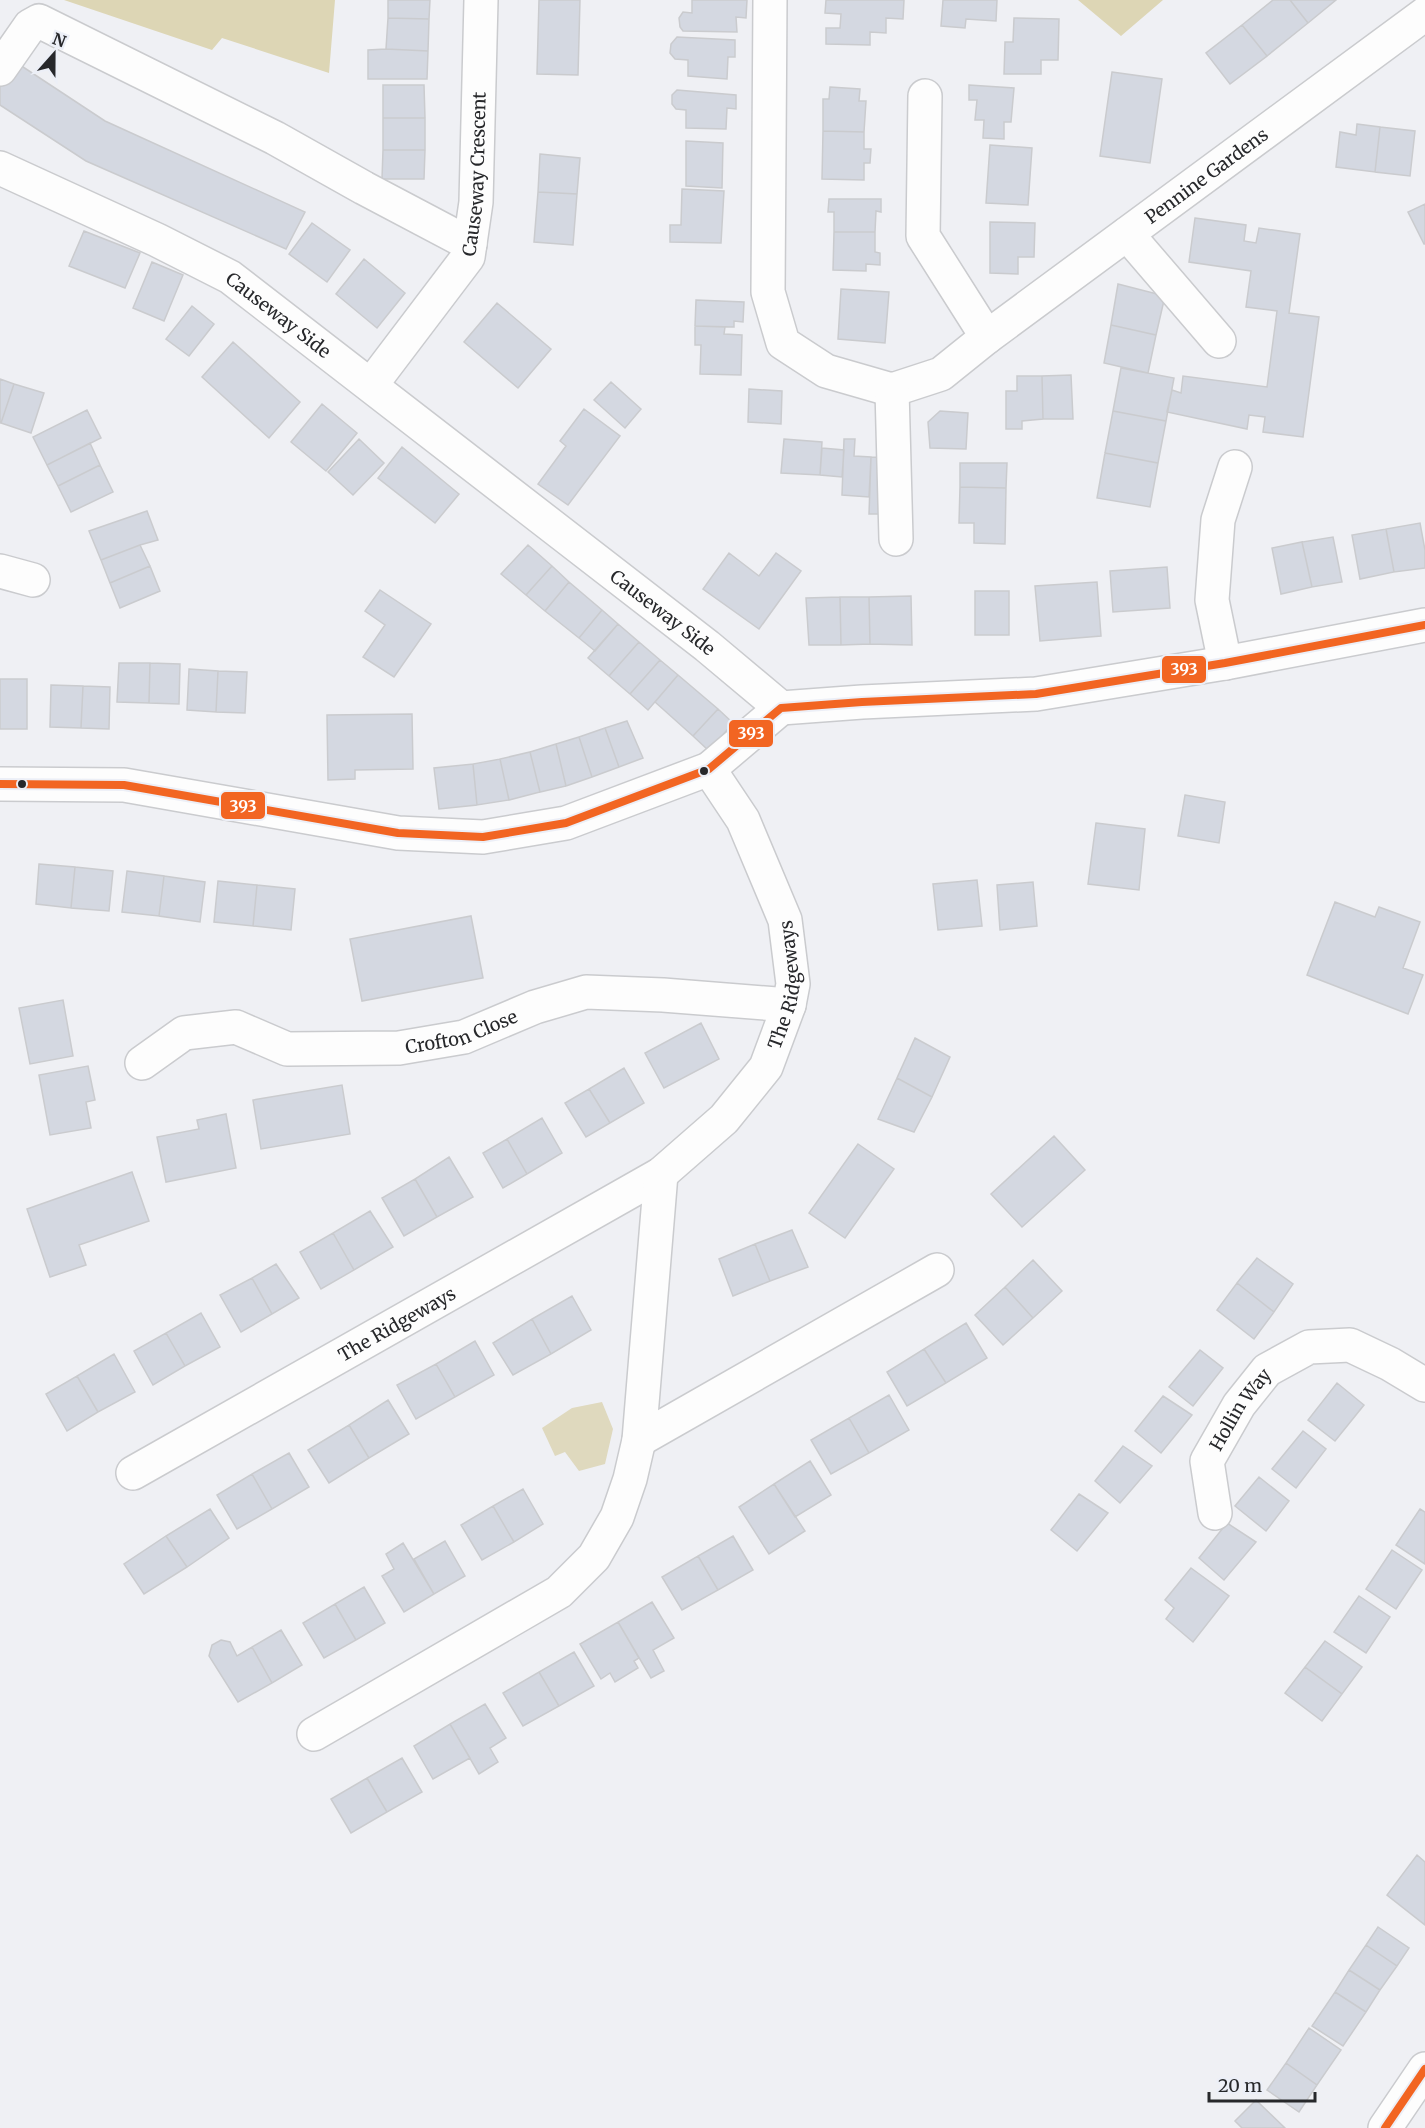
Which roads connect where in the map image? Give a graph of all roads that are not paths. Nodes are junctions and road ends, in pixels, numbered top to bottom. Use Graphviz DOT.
graph roads {
  1 [pos="481,0"];
  2 [pos="770,0"];
  3 [pos="1425,16"];
  4 [pos="0,69"];
  5 [pos="925,96"];
  6 [pos="0,168"];
  7 [pos="1126,234"];
  8 [pos="471,244"];
  9 [pos="987,337"];
  10 [pos="1219,341"];
  11 [pos="371,385"];
  12 [pos="892,390"];
  13 [pos="1235,466"];
  14 [pos="896,539"];
  15 [pos="0,571"];
  16 [pos="33,580"];
  17 [pos="1425,625"];
  18 [pos="1225,663"];
  19 [pos="781,708"];
  20 [pos="709,769"];
  21 [pos="0,784"];
  22 [pos="789,1005"];
  23 [pos="142,1063"];
  24 [pos="661,1174"];
  25 [pos="937,1270"];
  26 [pos="1425,1385"];
  27 [pos="639,1440"];
  28 [pos="133,1473"];
  29 [pos="1215,1514"];
  30 [pos="314,1734"];
  31 [pos="1425,2069"];
  32 [pos="1385,2128"];
  1 -- 8 [label="street, Causeway Crescent"];
  2 -- 12 [label="street"];
  3 -- 7 [label="street, Pennine Gardens"];
  4 -- 8 [label="street"];
  5 -- 9 [label="street"];
  6 -- 11 [label="street, Causeway Side"];
  7 -- 9 [label="street, Pennine Gardens"];
  7 -- 10 [label="street"];
  8 -- 11 [label="street, Causeway Crescent"];
  9 -- 12 [label="street, Pennine Gardens"];
  11 -- 19 [label="street, Causeway Side"];
  12 -- 14 [label="street"];
  13 -- 18 [label="street"];
  15 -- 16 [label="street"];
  17 -- 18 [label="street"];
  18 -- 19 [label="street"];
  19 -- 20 [label="street"];
  20 -- 21 [label="street"];
  20 -- 22 [label="street, The Ridgeways"];
  22 -- 23 [label="street, Crofton Close"];
  22 -- 24 [label="street, The Ridgeways"];
  24 -- 27 [label="street"];
  24 -- 28 [label="street, The Ridgeways"];
  25 -- 27 [label="street"];
  26 -- 29 [label="street, Hollin Way"];
  27 -- 30 [label="street"];
  31 -- 32 [label="street"];
}
